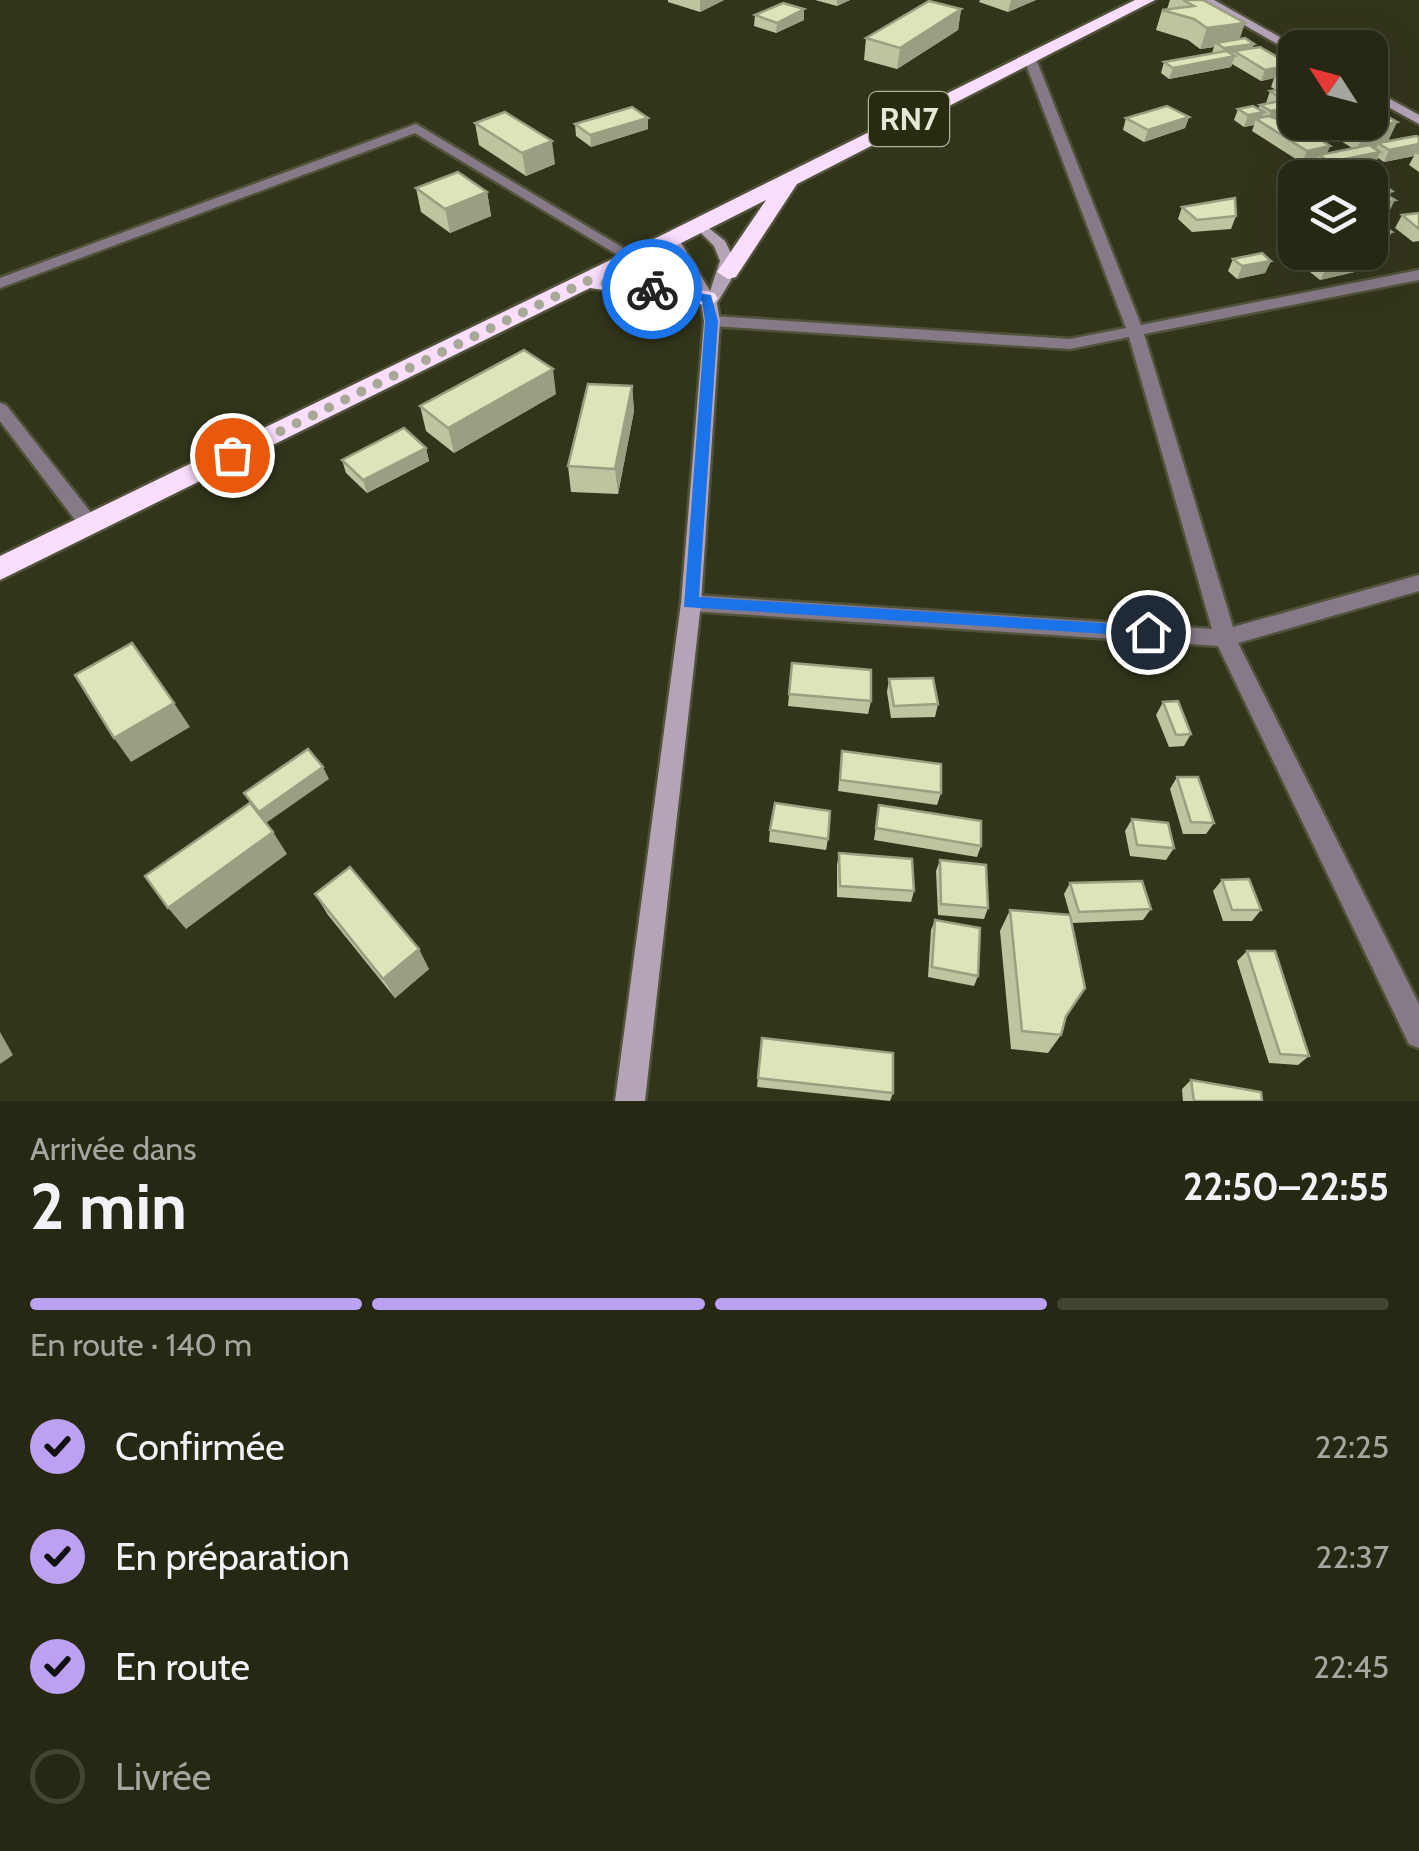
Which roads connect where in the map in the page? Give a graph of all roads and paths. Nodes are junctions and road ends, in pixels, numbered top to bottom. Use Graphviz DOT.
graph roads {
  1 [pos="1147,0"];
  2 [pos="1206,0"];
  3 [pos="1278,40"];
  4 [pos="1030,59"];
  5 [pos="1388,102"];
  6 [pos="1419,120"];
  7 [pos="790,178"];
  8 [pos="700,225"];
  9 [pos="672,240"];
  10 [pos="633,258"];
  11 [pos="728,272"];
  12 [pos="1419,275"];
  13 [pos="587,281"];
  14 [pos="0,284"];
  15 [pos="709,307"];
  16 [pos="1134,331"];
  17 [pos="0,409"];
  18 [pos="89,524"];
  19 [pos="0,569"];
  20 [pos="1419,583"];
  21 [pos="690,602"];
  22 [pos="1225,638"];
  23 [pos="1419,1034"];
  24 [pos="630,1101"];
  1 -- 4 [label="highway, RN7"];
  2 -- 3 [label="street"];
  4 -- 7 [label="highway, RN7"];
  4 -- 16 [label="street"];
  5 -- 6 [label="street"];
  7 -- 8 [label="highway, RN7"];
  7 -- 11 [label="highway"];
  8 -- 9 [label="highway, RN7"];
  8 -- 11 [label="street"];
  9 -- 10 [label="highway, RN7"];
  9 -- 15 [label="street"];
  10 -- 13 [label="highway, RN7"];
  10 -- 14 [label="street"];
  11 -- 15 [label="street"];
  12 -- 16 [label="street"];
  13 -- 15 [label="highway"];
  13 -- 18 [label="highway, RN7"];
  15 -- 16 [label="street"];
  15 -- 21 [label="street"];
  16 -- 22 [label="street"];
  17 -- 18 [label="street"];
  18 -- 19 [label="highway, RN7"];
  20 -- 22 [label="street"];
  21 -- 22 [label="street"];
  21 -- 24 [label="street"];
  22 -- 23 [label="street"];
}
